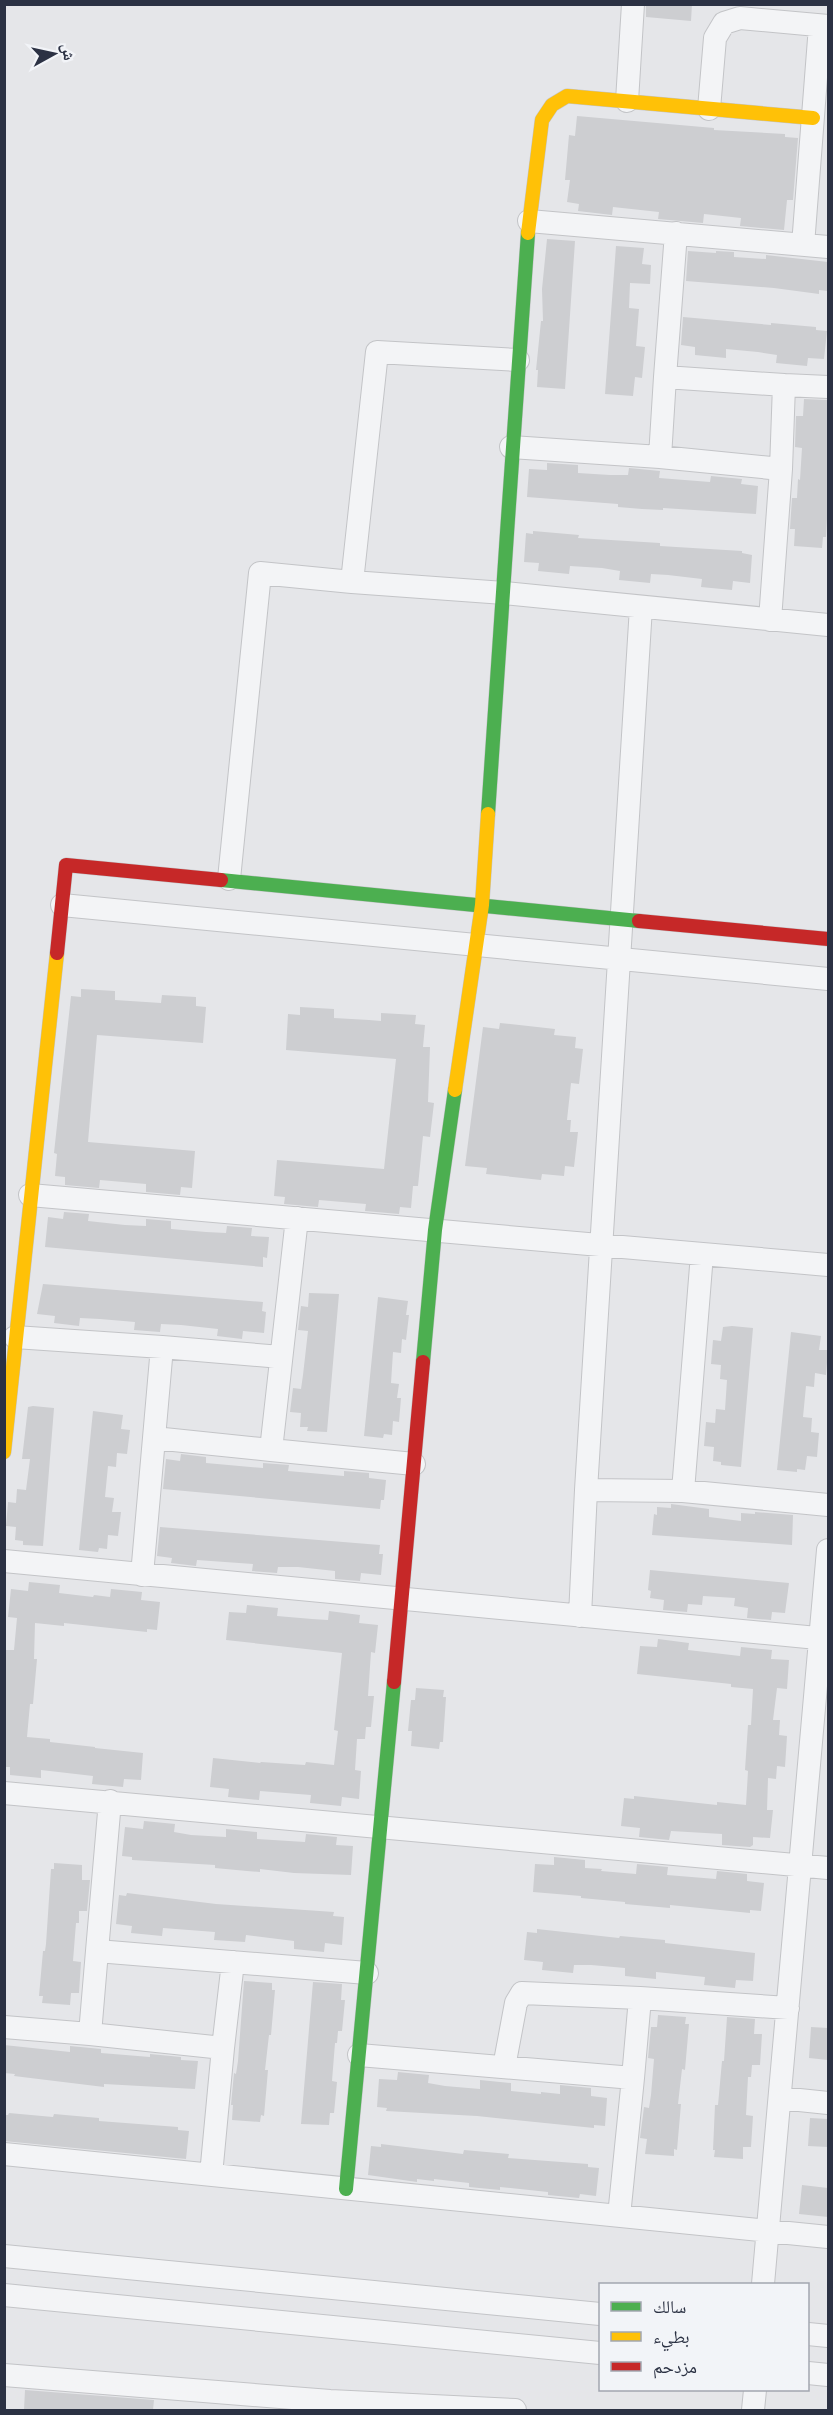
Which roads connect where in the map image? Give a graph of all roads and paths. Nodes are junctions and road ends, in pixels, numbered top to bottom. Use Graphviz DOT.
graph roads {
  1 [pos="633,4"];
  2 [pos="824,26"];
  3 [pos="627,101"];
  4 [pos="709,109"];
  5 [pos="813,117"];
  6 [pos="529,221"];
  7 [pos="676,232"];
  8 [pos="803,244"];
  9 [pos="828,247"];
  10 [pos="518,360"];
  11 [pos="665,377"];
  12 [pos="784,384"];
  13 [pos="828,387"];
  14 [pos="511,447"];
  15 [pos="660,457"];
  16 [pos="781,469"];
  17 [pos="352,582"];
  18 [pos="504,593"];
  19 [pos="641,607"];
  20 [pos="770,620"];
  21 [pos="828,625"];
  22 [pos="229,879"];
  23 [pos="62,905"];
  24 [pos="482,905"];
  25 [pos="621,919"];
  26 [pos="828,939"];
  27 [pos="476,945"];
  28 [pos="618,959"];
  29 [pos="828,979"];
  30 [pos="30,1195"];
  31 [pos="297,1218"];
  32 [pos="435,1230"];
  33 [pos="599,1245"];
  34 [pos="702,1254"];
  35 [pos="828,1265"];
  36 [pos="15,1337"];
  37 [pos="162,1347"];
  38 [pos="281,1357"];
  39 [pos="154,1438"];
  40 [pos="271,1450"];
  41 [pos="4,1452"];
  42 [pos="414,1464"];
  43 [pos="586,1490"];
  44 [pos="683,1491"];
  45 [pos="828,1505"];
  46 [pos="828,1550"];
  47 [pos="4,1561"];
  48 [pos="142,1575"];
  49 [pos="402,1599"];
  50 [pos="580,1616"];
  51 [pos="825,1639"];
  52 [pos="4,1793"];
  53 [pos="110,1801"];
  54 [pos="381,1826"];
  55 [pos="800,1865"];
  56 [pos="828,1868"];
  57 [pos="97,1951"];
  58 [pos="233,1962"];
  59 [pos="367,1973"];
  60 [pos="640,1998"];
  61 [pos="788,2008"];
  62 [pos="4,2027"];
  63 [pos="90,2034"];
  64 [pos="223,2048"];
  65 [pos="359,2055"];
  66 [pos="504,2067"];
  67 [pos="633,2078"];
  68 [pos="780,2098"];
  69 [pos="828,2103"];
  70 [pos="4,2154"];
  71 [pos="211,2175"];
  72 [pos="346,2189"];
  73 [pos="619,2216"];
  74 [pos="768,2231"];
  75 [pos="828,2237"];
  76 [pos="4,2256"];
  77 [pos="763,2283"];
  78 [pos="4,2295"];
  79 [pos="599,2314"];
  80 [pos="809,2334"];
  81 [pos="828,2336"];
  82 [pos="599,2353"];
  83 [pos="809,2373"];
  84 [pos="4,2375"];
  85 [pos="828,2375"];
  86 [pos="755,2391"];
  87 [pos="191,2400"];
  88 [pos="330,2406"];
  89 [pos="515,2410"];
  90 [pos="753,2410"];
  1 -- 3 [label="street"];
  2 -- 4 [label="street"];
  2 -- 5 [label="street"];
  3 -- 4 [label="street"];
  3 -- 6 [label="street"];
  4 -- 5 [label="street"];
  5 -- 8 [label="street"];
  6 -- 7 [label="street"];
  6 -- 10 [label="street"];
  7 -- 8 [label="street"];
  7 -- 11 [label="street"];
  8 -- 9 [label="street"];
  10 -- 14 [label="street"];
  10 -- 17 [label="street"];
  11 -- 12 [label="street"];
  11 -- 15 [label="street"];
  12 -- 13 [label="street"];
  12 -- 16 [label="street"];
  14 -- 15 [label="street"];
  14 -- 18 [label="street"];
  15 -- 16 [label="street"];
  16 -- 20 [label="street"];
  17 -- 18 [label="street"];
  17 -- 22 [label="street"];
  18 -- 19 [label="street"];
  18 -- 24 [label="street"];
  19 -- 20 [label="street"];
  19 -- 25 [label="street"];
  20 -- 21 [label="street"];
  22 -- 23 [label="street"];
  22 -- 24 [label="street"];
  23 -- 27 [label="street"];
  23 -- 30 [label="street"];
  24 -- 25 [label="street"];
  24 -- 27 [label="street"];
  25 -- 26 [label="street"];
  25 -- 28 [label="street"];
  27 -- 28 [label="street"];
  27 -- 32 [label="street"];
  28 -- 29 [label="street"];
  28 -- 33 [label="street"];
  30 -- 31 [label="street"];
  30 -- 36 [label="street"];
  31 -- 32 [label="street"];
  31 -- 38 [label="street"];
  32 -- 33 [label="street"];
  32 -- 42 [label="street"];
  33 -- 34 [label="street"];
  33 -- 43 [label="street"];
  34 -- 35 [label="street"];
  34 -- 44 [label="street"];
  36 -- 37 [label="street"];
  36 -- 41 [label="street"];
  37 -- 38 [label="street"];
  37 -- 39 [label="street"];
  38 -- 40 [label="street"];
  39 -- 40 [label="street"];
  39 -- 48 [label="street"];
  40 -- 42 [label="street"];
  42 -- 49 [label="street"];
  43 -- 44 [label="street"];
  43 -- 50 [label="street"];
  44 -- 45 [label="street"];
  46 -- 51 [label="street"];
  47 -- 48 [label="street"];
  48 -- 49 [label="street"];
  49 -- 50 [label="street"];
  49 -- 54 [label="street"];
  50 -- 51 [label="street"];
  51 -- 55 [label="street"];
  52 -- 53 [label="street"];
  53 -- 54 [label="street"];
  53 -- 57 [label="street"];
  54 -- 55 [label="street"];
  54 -- 59 [label="street"];
  55 -- 56 [label="street"];
  55 -- 61 [label="street"];
  57 -- 58 [label="street"];
  57 -- 63 [label="street"];
  58 -- 59 [label="street"];
  58 -- 64 [label="street"];
  59 -- 65 [label="street"];
  60 -- 61 [label="street"];
  60 -- 66 [label="street"];
  60 -- 67 [label="street"];
  61 -- 68 [label="street"];
  62 -- 63 [label="street"];
  63 -- 64 [label="street"];
  64 -- 71 [label="street"];
  65 -- 66 [label="street"];
  65 -- 72 [label="street"];
  66 -- 67 [label="street"];
  67 -- 73 [label="street"];
  68 -- 69 [label="street"];
  68 -- 74 [label="street"];
  70 -- 71 [label="street"];
  71 -- 72 [label="street"];
  72 -- 73 [label="street"];
  73 -- 74 [label="street"];
  74 -- 75 [label="street"];
  74 -- 77 [label="street"];
  76 -- 79 [label="street"];
  78 -- 82 [label="street"];
  80 -- 81 [label="street"];
  83 -- 85 [label="street"];
  84 -- 87 [label="street"];
  86 -- 90 [label="street"];
  87 -- 88 [label="street"];
  88 -- 89 [label="street"];
}
